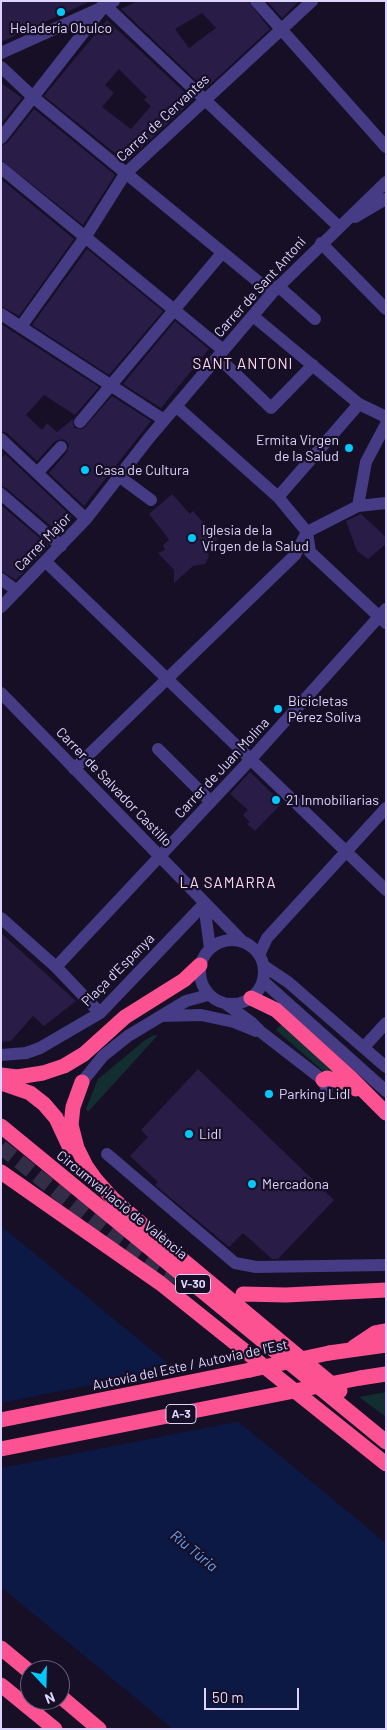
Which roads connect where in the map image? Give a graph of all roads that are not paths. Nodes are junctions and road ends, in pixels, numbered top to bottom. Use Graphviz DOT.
graph roads {
  1 [pos="256,1"];
  2 [pos="312,1"];
  3 [pos="107,3"];
  4 [pos="282,30"];
  5 [pos="1,52"];
  6 [pos="1,67"];
  7 [pos="33,97"];
  8 [pos="204,100"];
  9 [pos="1,138"];
  10 [pos="386,147"];
  11 [pos="1,168"];
  12 [pos="126,174"];
  13 [pos="386,182"];
  14 [pos="386,199"];
  15 [pos="338,226"];
  16 [pos="86,236"];
  17 [pos="321,243"];
  18 [pos="222,252"];
  19 [pos="275,290"];
  20 [pos="174,309"];
  21 [pos="386,309"];
  22 [pos="1,314"];
  23 [pos="253,316"];
  24 [pos="315,319"];
  25 [pos="22,325"];
  26 [pos="220,353"];
  27 [pos="312,365"];
  28 [pos="111,385"];
  29 [pos="359,404"];
  30 [pos="177,407"];
  31 [pos="386,417"];
  32 [pos="164,420"];
  33 [pos="80,422"];
  34 [pos="386,424"];
  35 [pos="2,442"];
  36 [pos="61,447"];
  37 [pos="38,472"];
  38 [pos="120,477"];
  39 [pos="1,494"];
  40 [pos="278,497"];
  41 [pos="151,500"];
  42 [pos="386,503"];
  43 [pos="358,506"];
  44 [pos="86,519"];
  45 [pos="307,532"];
  46 [pos="61,546"];
  47 [pos="46,562"];
  48 [pos="1,579"];
  49 [pos="17,591"];
  50 [pos="1,607"];
  51 [pos="383,616"];
  52 [pos="167,678"];
  53 [pos="1,693"];
  54 [pos="158,749"];
  55 [pos="251,759"];
  56 [pos="74,769"];
  57 [pos="211,802"];
  58 [pos="386,808"];
  59 [pos="346,850"];
  60 [pos="160,856"];
  61 [pos="386,890"];
  62 [pos="204,904"];
  63 [pos="1,918"];
  64 [pos="267,938"];
  65 [pos="245,943"];
  66 [pos="210,948"];
  67 [pos="262,961"];
  68 [pos="200,965"];
  69 [pos="56,966"];
  70 [pos="263,981"];
  71 [pos="208,995"];
  72 [pos="251,998"];
  73 [pos="226,1004"];
  74 [pos="100,1013"];
  75 [pos="158,1016"];
  76 [pos="386,1023"];
  77 [pos="261,1032"];
  78 [pos="364,1046"];
  79 [pos="1,1056"];
  80 [pos="386,1066"];
  81 [pos="1,1075"];
  82 [pos="82,1082"];
  83 [pos="1,1084"];
  84 [pos="325,1085"];
  85 [pos="386,1091"];
  86 [pos="370,1098"];
  87 [pos="386,1113"];
  88 [pos="1,1126"];
  89 [pos="107,1154"];
  90 [pos="1,1172"];
  91 [pos="113,1199"];
  92 [pos="386,1265"];
  93 [pos="386,1290"];
  94 [pos="243,1294"];
  95 [pos="386,1331"];
  96 [pos="386,1344"];
  97 [pos="350,1349"];
  98 [pos="386,1374"];
  99 [pos="1,1420"];
  100 [pos="386,1428"];
  101 [pos="386,1442"];
  102 [pos="1,1449"];
  103 [pos="386,1464"];
  104 [pos="1,1648"];
  105 [pos="20,1664"];
  106 [pos="1,1685"];
  107 [pos="70,1704"];
  108 [pos="55,1729"];
  109 [pos="99,1729"];
  1 -- 4 [label="street"];
  2 -- 4 [label="street, Carrer de Cervantes"];
  3 -- 5 [label="street"];
  3 -- 7 [label="street"];
  3 -- 8 [label="street"];
  4 -- 8 [label="street, Carrer de Cervantes"];
  4 -- 10 [label="street"];
  6 -- 7 [label="street"];
  7 -- 9 [label="street"];
  7 -- 12 [label="street"];
  8 -- 12 [label="street, Carrer de Cervantes"];
  8 -- 15 [label="street"];
  11 -- 16 [label="street"];
  12 -- 16 [label="street, Carrer de Cervantes"];
  12 -- 18 [label="street"];
  13 -- 15 [label="street, Carrer de Sant Antoni"];
  14 -- 15 [label="street, Carrer de Sant Antoni"];
  15 -- 17 [label="street, Carrer de Sant Antoni"];
  16 -- 20 [label="street"];
  16 -- 25 [label="street, Carrer de Cervantes"];
  17 -- 19 [label="street, Carrer de Sant Antoni"];
  17 -- 21 [label="street"];
  18 -- 19 [label="street"];
  18 -- 20 [label="street"];
  19 -- 23 [label="street, Carrer de Sant Antoni"];
  19 -- 24 [label="street"];
  20 -- 26 [label="street"];
  20 -- 28 [label="street"];
  22 -- 25 [label="street"];
  23 -- 26 [label="street, Carrer de Sant Antoni"];
  23 -- 27 [label="street"];
  25 -- 28 [label="street"];
  26 -- 27 [label="street"];
  26 -- 30 [label="street, Carrer de Sant Antoni"];
  27 -- 29 [label="street"];
  28 -- 32 [label="street"];
  28 -- 33 [label="street"];
  29 -- 31 [label="street"];
  29 -- 40 [label="street"];
  30 -- 32 [label="street, Carrer de Sant Antoni"];
  30 -- 40 [label="street"];
  32 -- 38 [label="street, Carrer de Sant Antoni"];
  34 -- 43 [label="street"];
  35 -- 37 [label="street"];
  36 -- 37 [label="street"];
  37 -- 44 [label="street"];
  38 -- 41 [label="street"];
  38 -- 44 [label="street, Carrer Major"];
  39 -- 46 [label="street"];
  40 -- 45 [label="street"];
  42 -- 43 [label="street"];
  43 -- 45 [label="street"];
  44 -- 46 [label="street, Carrer Major"];
  45 -- 51 [label="street"];
  45 -- 52 [label="street"];
  46 -- 47 [label="street, Carrer Major"];
  47 -- 49 [label="street, Carrer Major"];
  47 -- 52 [label="street"];
  48 -- 49 [label="street"];
  49 -- 50 [label="street, Carrer Major"];
  51 -- 55 [label="street, Carrer de Juan Molina"];
  52 -- 55 [label="street"];
  52 -- 56 [label="street"];
  53 -- 56 [label="street, Carrer de Salvador Castillo"];
  54 -- 57 [label="street"];
  55 -- 57 [label="street, Carrer de Juan Molina"];
  55 -- 59 [label="street"];
  56 -- 60 [label="street, Carrer de Salvador Castillo"];
  57 -- 60 [label="street, Carrer de Juan Molina"];
  58 -- 59 [label="street"];
  59 -- 61 [label="street"];
  59 -- 64 [label="street"];
  60 -- 62 [label="street, Carrer de Salvador Castillo"];
  60 -- 69 [label="street, Carrer de Juan Molina"];
  62 -- 65 [label="street, Carrer de Salvador Castillo"];
  62 -- 66 [label="street"];
  62 -- 74 [label="street, Plaça d'Espanya"];
  63 -- 69 [label="street"];
  64 -- 65 [label="street"];
  64 -- 67 [label="street"];
  65 -- 66 [label="street"];
  65 -- 67 [label="street"];
  66 -- 68 [label="street"];
  67 -- 70 [label="street"];
  67 -- 78 [label="street"];
  68 -- 71 [label="street"];
  68 -- 81 [label="highway"];
  69 -- 74 [label="street"];
  70 -- 72 [label="street"];
  70 -- 85 [label="street"];
  71 -- 73 [label="street"];
  71 -- 75 [label="street"];
  72 -- 73 [label="street"];
  72 -- 86 [label="highway"];
  73 -- 77 [label="street"];
  74 -- 79 [label="street, Plaça d'Espanya"];
  75 -- 77 [label="street"];
  75 -- 82 [label="street"];
  76 -- 78 [label="street"];
  77 -- 84 [label="street"];
  78 -- 80 [label="street"];
  82 -- 91 [label="highway"];
  83 -- 91 [label="highway"];
  84 -- 86 [label="highway"];
  86 -- 87 [label="highway"];
  88 -- 101 [label="highway, Circumval·lació de València / V-30"];
  89 -- 92 [label="street"];
  90 -- 103 [label="highway, V-30"];
  91 -- 100 [label="highway"];
  93 -- 94 [label="highway"];
  95 -- 97 [label="highway"];
  96 -- 97 [label="highway, Autovía del Este / Autovia de l'Est / A-3"];
  97 -- 99 [label="highway, Autovía del Este / Autovia de l'Est / A-3, bridge"];
  98 -- 102 [label="highway, A-3, bridge"];
  104 -- 105 [label="highway"];
  106 -- 108 [label="highway"];
  107 -- 109 [label="highway"];
}
